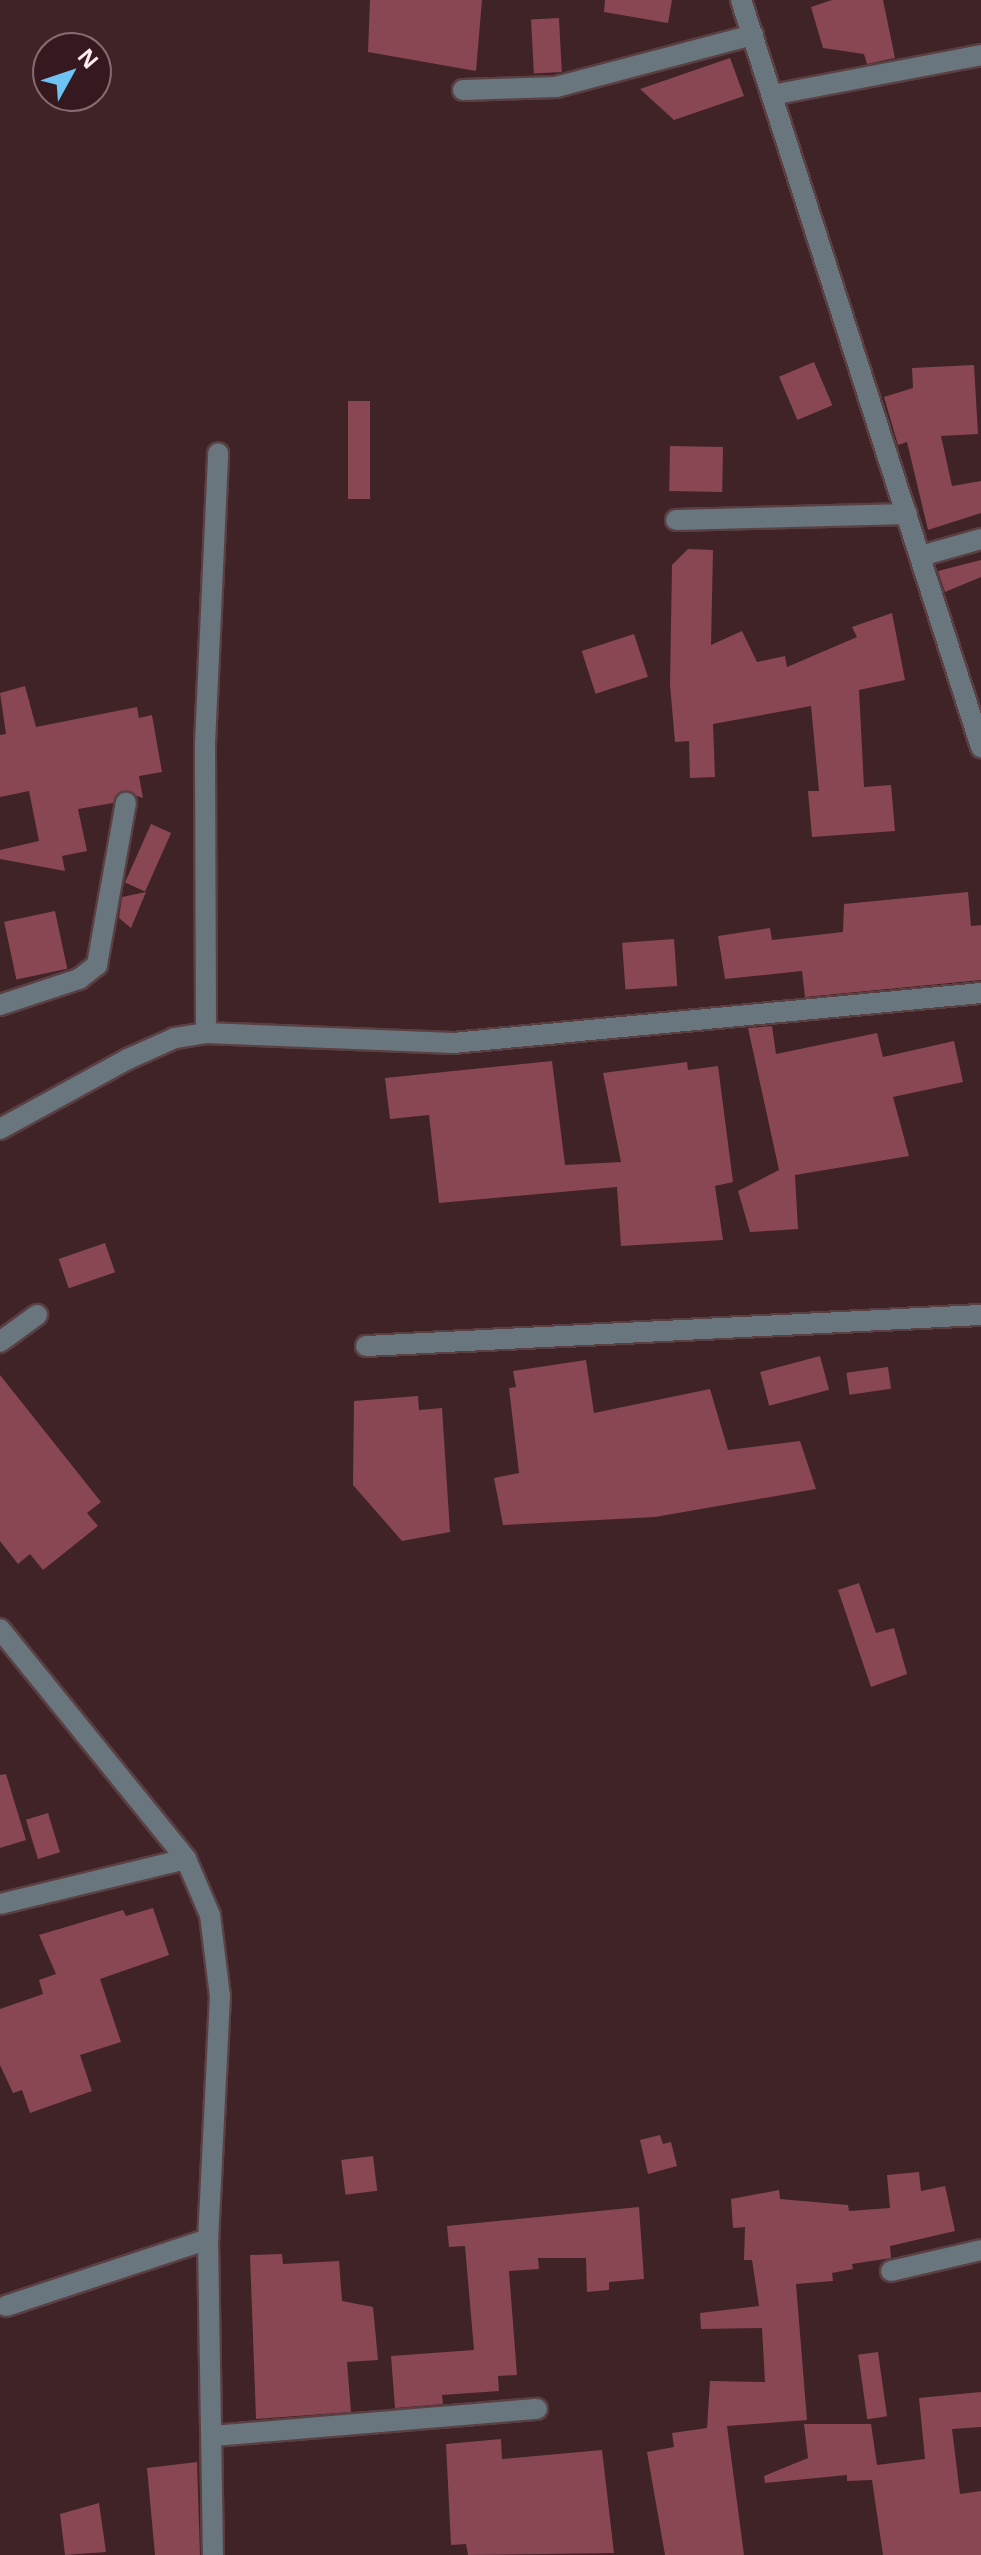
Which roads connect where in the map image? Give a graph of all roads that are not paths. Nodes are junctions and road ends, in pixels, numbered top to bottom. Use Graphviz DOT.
graph roads {
  1 [pos="741,0"];
  2 [pos="753,35"];
  3 [pos="981,55"];
  4 [pos="463,90"];
  5 [pos="772,95"];
  6 [pos="218,453"];
  7 [pos="907,514"];
  8 [pos="676,520"];
  9 [pos="981,539"];
  10 [pos="921,556"];
  11 [pos="981,747"];
  12 [pos="126,803"];
  13 [pos="981,993"];
  14 [pos="0,1005"];
  15 [pos="206,1033"];
  16 [pos="0,1129"];
  17 [pos="37,1315"];
  18 [pos="981,1315"];
  19 [pos="0,1342"];
  20 [pos="366,1346"];
  21 [pos="0,1629"];
  22 [pos="186,1859"];
  23 [pos="0,1904"];
  24 [pos="208,2239"];
  25 [pos="981,2250"];
  26 [pos="891,2271"];
  27 [pos="6,2306"];
  28 [pos="537,2409"];
  29 [pos="214,2436"];
  30 [pos="213,2555"];
  1 -- 2 [label="street"];
  2 -- 4 [label="street"];
  2 -- 5 [label="street"];
  3 -- 5 [label="street"];
  5 -- 7 [label="street"];
  6 -- 15 [label="street"];
  7 -- 8 [label="street"];
  7 -- 10 [label="street"];
  9 -- 10 [label="street"];
  10 -- 11 [label="street"];
  12 -- 14 [label="street"];
  13 -- 15 [label="street"];
  15 -- 16 [label="street"];
  17 -- 19 [label="street"];
  18 -- 20 [label="street"];
  21 -- 22 [label="street"];
  22 -- 23 [label="street"];
  22 -- 24 [label="street"];
  24 -- 27 [label="street"];
  24 -- 29 [label="street"];
  25 -- 26 [label="street"];
  28 -- 29 [label="street"];
  29 -- 30 [label="street"];
}
